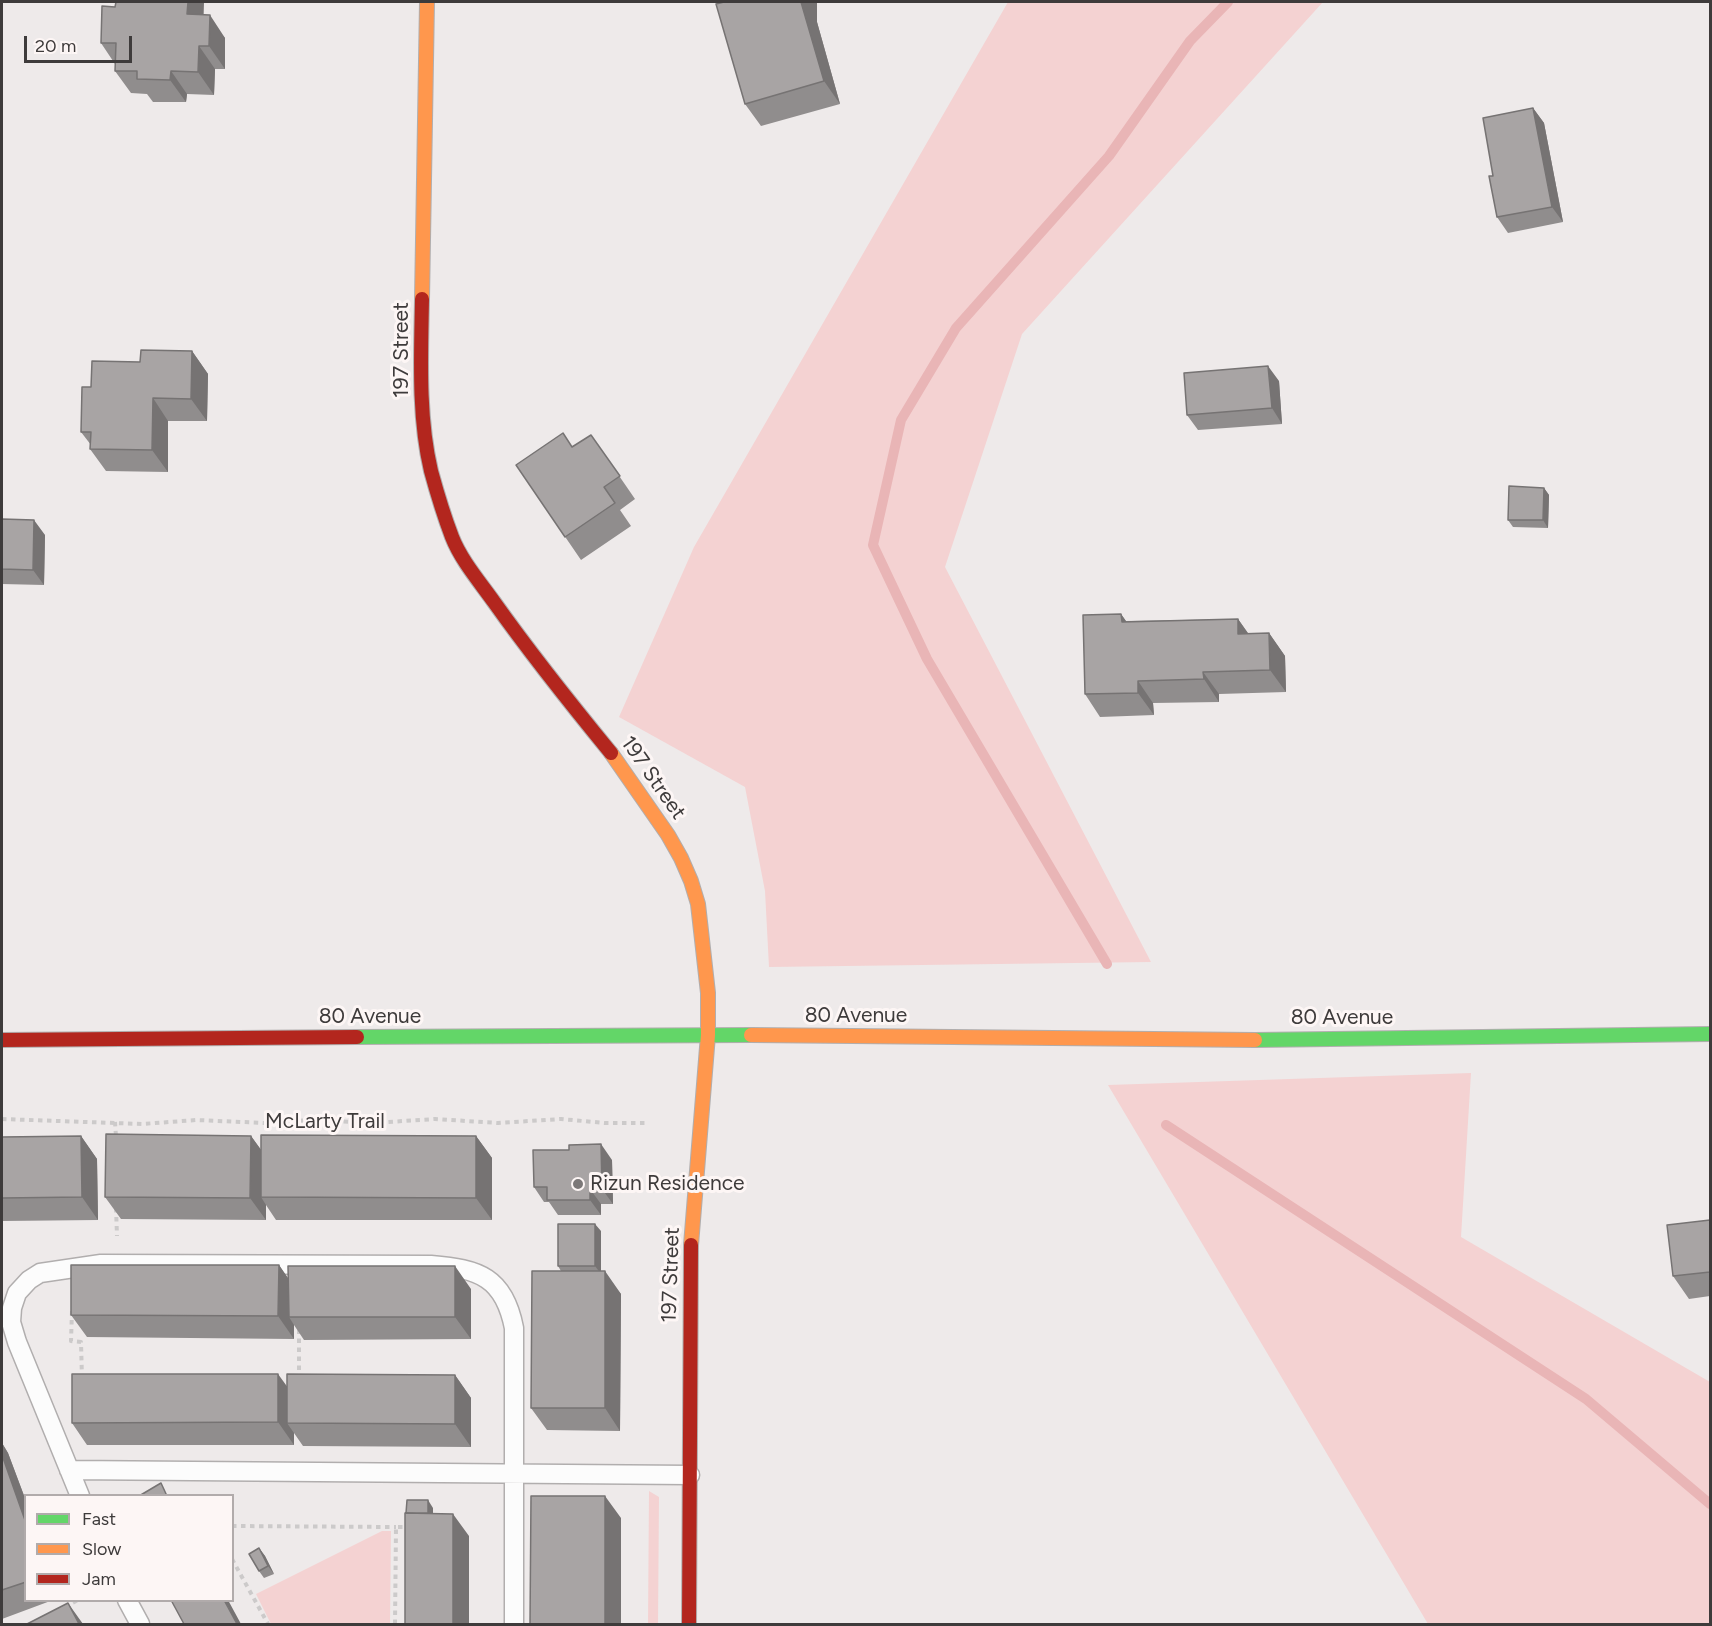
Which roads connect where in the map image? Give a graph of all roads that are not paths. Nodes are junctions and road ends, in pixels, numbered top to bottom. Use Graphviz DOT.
graph roads {
  1 [pos="428,2"];
  2 [pos="708,1035"];
  3 [pos="1710,1035"];
  4 [pos="2,1040"];
  5 [pos="69,1470"];
  6 [pos="515,1474"];
  7 [pos="690,1475"];
  8 [pos="79,1494"];
  9 [pos="129,1602"];
  10 [pos="140,1624"];
  11 [pos="514,1624"];
  12 [pos="689,1624"];
  1 -- 2 [label="street, 197 Street"];
  2 -- 3 [label="street, 80 Avenue"];
  2 -- 4 [label="street, 80 Avenue"];
  2 -- 7 [label="street, 197 Street"];
  5 -- 6 [label="lane"];
  5 -- 6 [label="lane"];
  5 -- 8 [label="lane"];
  6 -- 7 [label="lane"];
  6 -- 11 [label="lane"];
  7 -- 12 [label="street, 197 Street"];
  9 -- 10 [label="lane"];
}
